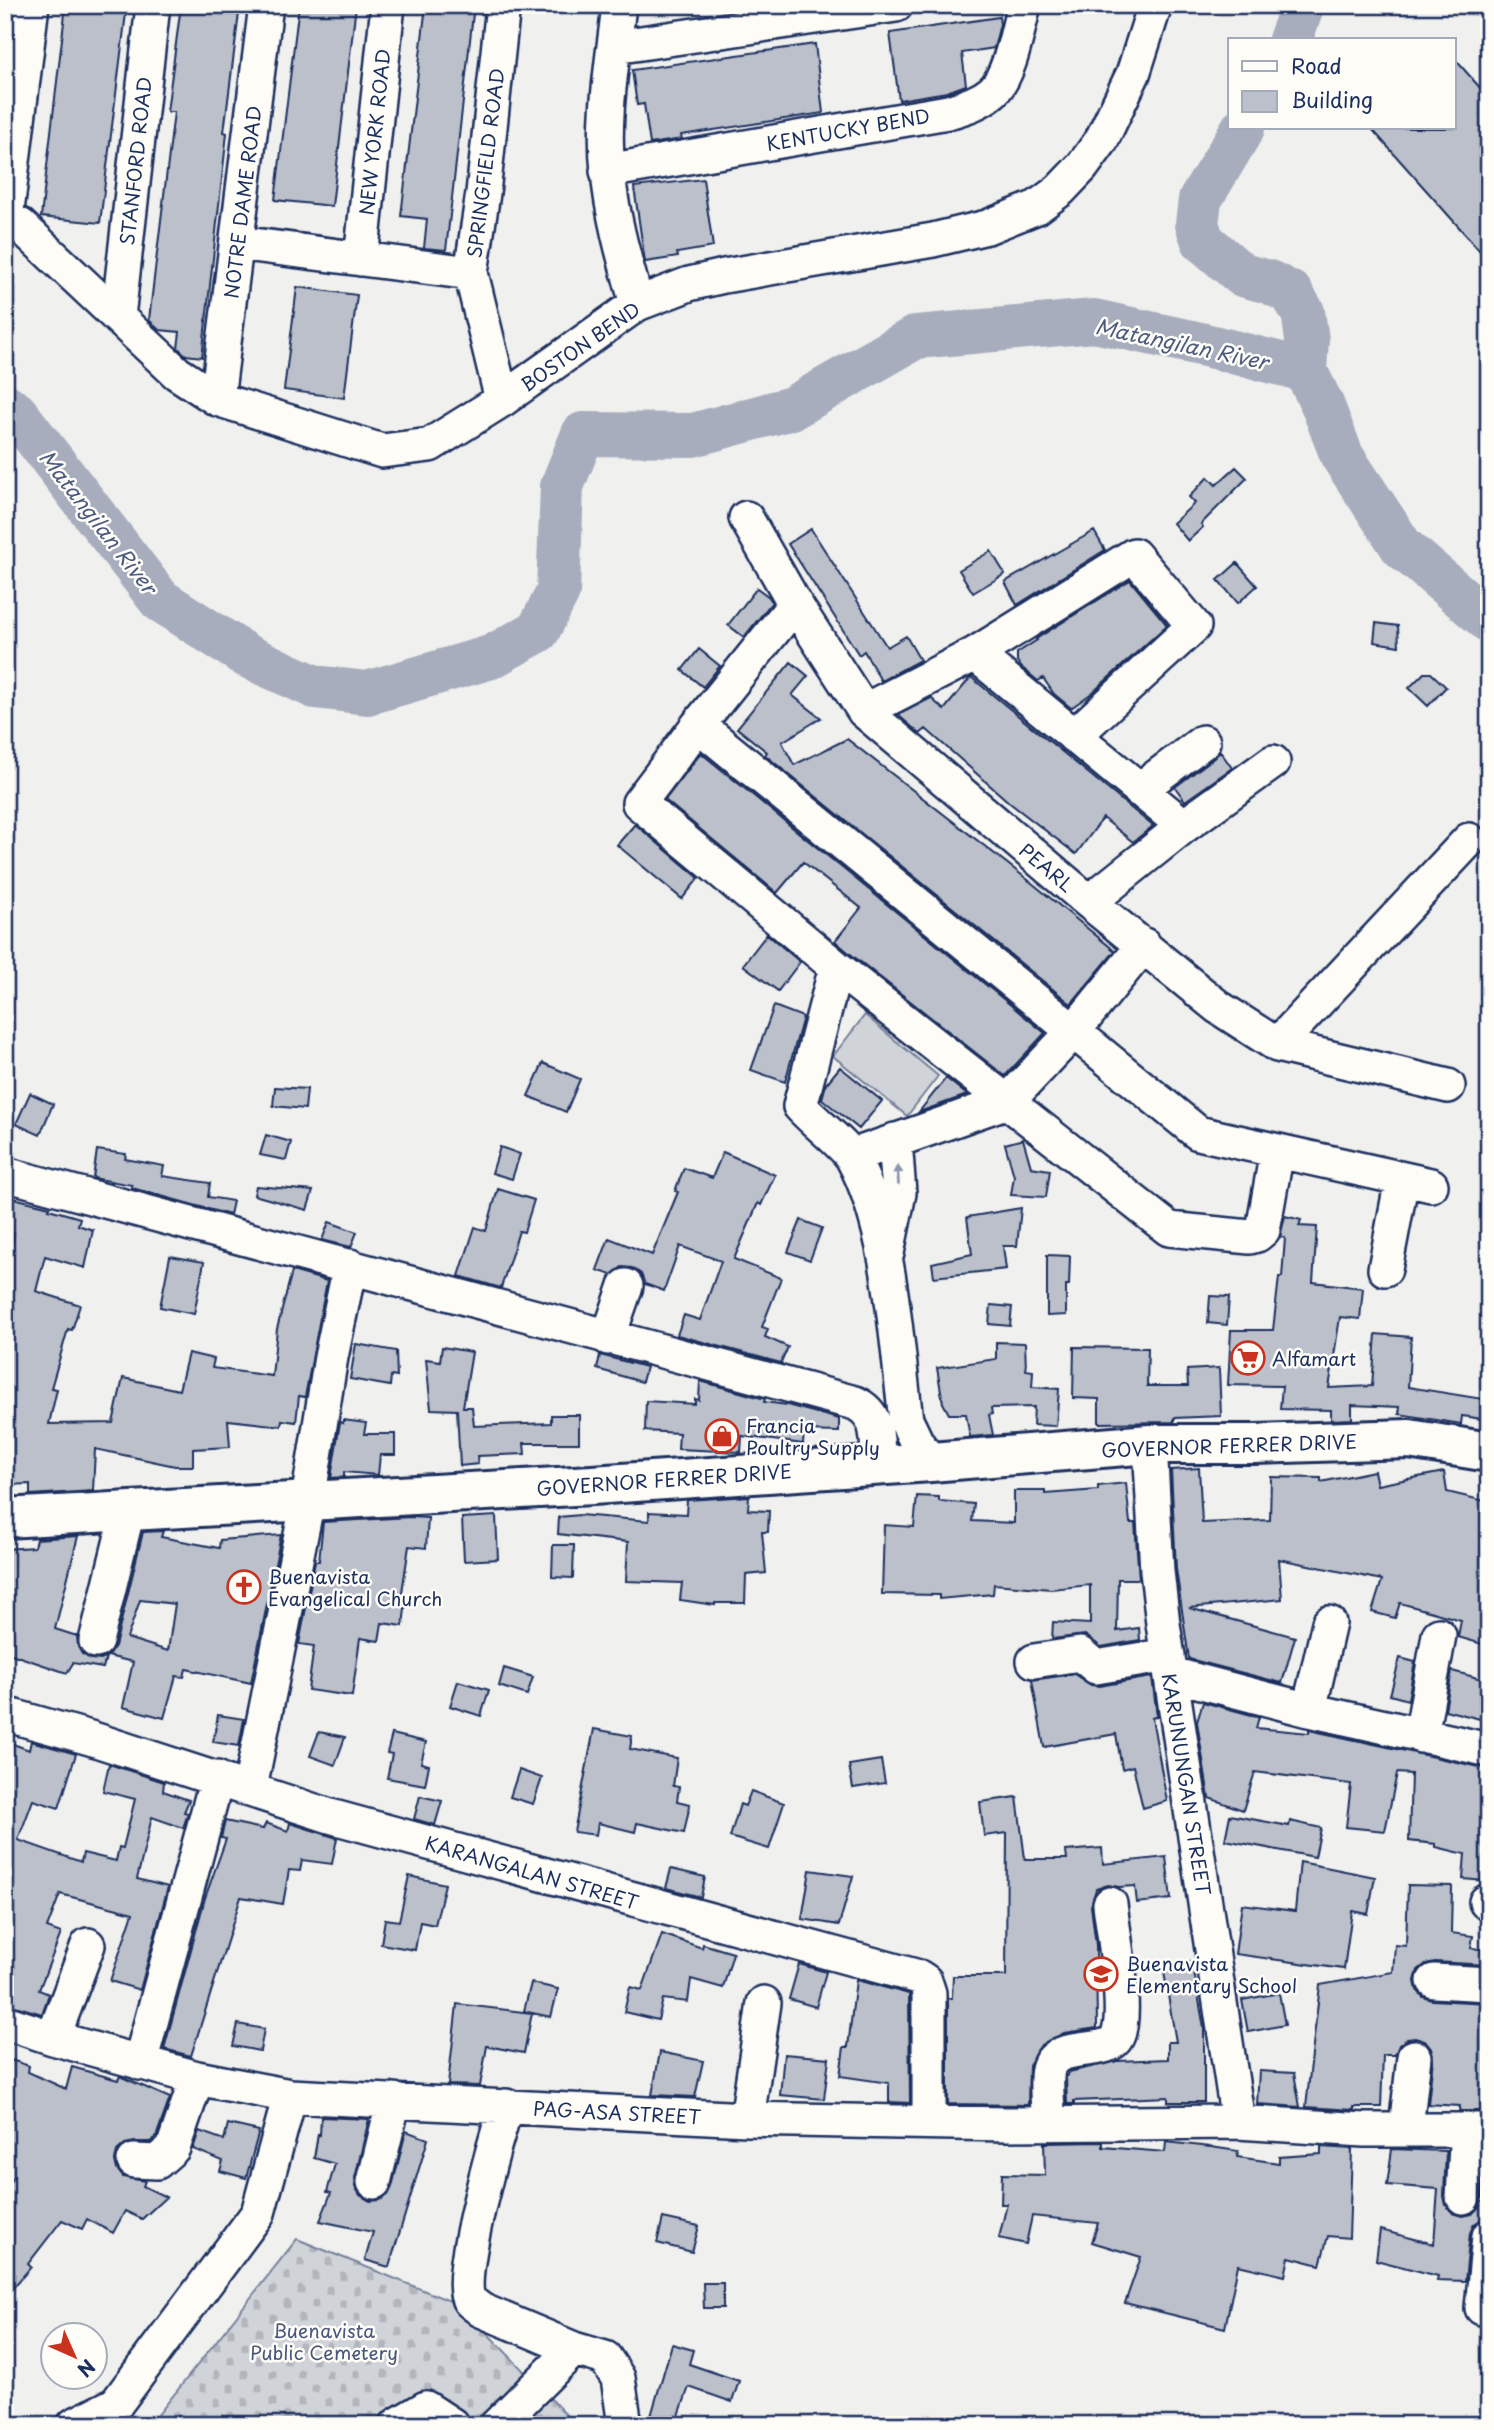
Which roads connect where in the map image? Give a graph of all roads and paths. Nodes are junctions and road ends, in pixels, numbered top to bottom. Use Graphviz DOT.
graph roads {
  1 [pos="32,5"];
  2 [pos="153,5"];
  3 [pos="266,5"];
  4 [pos="388,5"];
  5 [pos="503,5"];
  6 [pos="619,5"];
  7 [pos="896,5"];
  8 [pos="1024,5"];
  9 [pos="1155,5"];
  10 [pos="614,47"];
  11 [pos="607,171"];
  12 [pos="5,219"];
  13 [pos="238,243"];
  14 [pos="360,259"];
  15 [pos="471,273"];
  16 [pos="637,304"];
  17 [pos="118,317"];
  18 [pos="217,398"];
  19 [pos="502,400"];
  20 [pos="746,518"];
  21 [pos="795,604"];
  22 [pos="975,654"];
  23 [pos="864,712"];
  24 [pos="698,725"];
  25 [pos="1074,736"];
  26 [pos="1203,742"];
  27 [pos="1273,762"];
  28 [pos="1139,790"];
  29 [pos="1184,826"];
  30 [pos="1469,840"];
  31 [pos="1089,902"];
  32 [pos="1144,945"];
  33 [pos="835,967"];
  34 [pos="1073,1032"];
  35 [pos="1277,1045"];
  36 [pos="1448,1086"];
  37 [pos="1008,1101"];
  38 [pos="895,1140"];
  39 [pos="1277,1151"];
  40 [pos="852,1156"];
  41 [pos="5,1174"];
  42 [pos="886,1259"];
  43 [pos="350,1266"];
  44 [pos="1385,1269"];
  45 [pos="626,1286"];
  46 [pos="608,1338"];
  47 [pos="1150,1444"];
  48 [pos="1489,1452"];
  49 [pos="931,1462"];
  50 [pos="879,1465"];
  51 [pos="308,1500"];
  52 [pos="128,1511"];
  53 [pos="5,1518"];
  54 [pos="1329,1623"];
  55 [pos="1439,1635"];
  56 [pos="96,1641"];
  57 [pos="1034,1661"];
  58 [pos="1169,1664"];
  59 [pos="1309,1710"];
  60 [pos="5,1714"];
  61 [pos="1421,1736"];
  62 [pos="1489,1750"];
  63 [pos="217,1778"];
  64 [pos="250,1788"];
  65 [pos="1110,1904"];
  66 [pos="88,1945"];
  67 [pos="1434,1981"];
  68 [pos="1489,1984"];
  69 [pos="764,2003"];
  70 [pos="9,2032"];
  71 [pos="53,2038"];
  72 [pos="1414,2057"];
  73 [pos="140,2063"];
  74 [pos="197,2078"];
  75 [pos="290,2096"];
  76 [pos="394,2100"];
  77 [pos="506,2106"];
  78 [pos="747,2119"];
  79 [pos="929,2121"];
  80 [pos="1238,2122"];
  81 [pos="1049,2123"];
  82 [pos="1406,2128"];
  83 [pos="1478,2130"];
  84 [pos="134,2161"];
  85 [pos="374,2182"];
  86 [pos="1463,2197"];
  87 [pos="1489,2236"];
  88 [pos="1482,2308"];
  89 [pos="574,2349"];
  90 [pos="74,2425"];
  91 [pos="397,2425"];
  92 [pos="452,2425"];
  93 [pos="497,2425"];
  94 [pos="625,2425"];
  1 -- 12 [label="street"];
  2 -- 17 [label="street, STANFORD ROAD"];
  3 -- 13 [label="street, NOTRE DAME ROAD"];
  4 -- 14 [label="street, NEW YORK ROAD"];
  5 -- 15 [label="street, SPRINGFIELD ROAD"];
  6 -- 10 [label="street"];
  7 -- 10 [label="street"];
  8 -- 11 [label="street, KENTUCKY BEND"];
  9 -- 16 [label="street, BOSTON BEND"];
  10 -- 11 [label="street"];
  11 -- 16 [label="street"];
  12 -- 17 [label="street, BOSTON BEND"];
  13 -- 14 [label="street"];
  13 -- 18 [label="street, NOTRE DAME ROAD"];
  14 -- 15 [label="street"];
  15 -- 19 [label="street, SPRINGFIELD ROAD"];
  16 -- 19 [label="street, BOSTON BEND"];
  17 -- 18 [label="street, BOSTON BEND"];
  18 -- 19 [label="street, BOSTON BEND"];
  20 -- 21 [label="street, PEARL"];
  21 -- 23 [label="street, PEARL"];
  21 -- 24 [label="street"];
  22 -- 23 [label="street"];
  22 -- 25 [label="street"];
  22 -- 25 [label="street"];
  23 -- 31 [label="street, PEARL"];
  24 -- 33 [label="street"];
  24 -- 34 [label="street"];
  25 -- 28 [label="street"];
  26 -- 28 [label="street"];
  27 -- 29 [label="street"];
  28 -- 29 [label="street"];
  29 -- 31 [label="street"];
  30 -- 35 [label="street"];
  31 -- 32 [label="street, PEARL"];
  32 -- 34 [label="street"];
  32 -- 35 [label="street, PEARL"];
  33 -- 37 [label="street"];
  33 -- 40 [label="street"];
  34 -- 37 [label="street"];
  34 -- 39 [label="street"];
  35 -- 36 [label="street, PEARL"];
  37 -- 38 [label="street"];
  37 -- 39 [label="street"];
  38 -- 40 [label="street"];
  42 -- 38 [label="street, one-way"];
  39 -- 44 [label="street"];
  40 -- 42 [label="street"];
  41 -- 43 [label="street"];
  42 -- 49 [label="street"];
  43 -- 46 [label="street"];
  43 -- 51 [label="street"];
  45 -- 46 [label="street"];
  46 -- 50 [label="street"];
  47 -- 48 [label="main road, GOVERNOR FERRER DRIVE"];
  47 -- 49 [label="main road, GOVERNOR FERRER DRIVE"];
  47 -- 58 [label="street, KARUNUNGAN STREET"];
  49 -- 50 [label="main road, GOVERNOR FERRER DRIVE"];
  50 -- 51 [label="main road, GOVERNOR FERRER DRIVE"];
  51 -- 52 [label="main road, GOVERNOR FERRER DRIVE"];
  51 -- 64 [label="street"];
  52 -- 53 [label="main road, GOVERNOR FERRER DRIVE"];
  52 -- 56 [label="street"];
  54 -- 59 [label="street"];
  55 -- 61 [label="street"];
  57 -- 58 [label="street"];
  58 -- 59 [label="street"];
  58 -- 80 [label="street, KARUNUNGAN STREET"];
  59 -- 61 [label="street"];
  60 -- 63 [label="street, KARANGALAN STREET"];
  61 -- 62 [label="street"];
  63 -- 64 [label="street, KARANGALAN STREET"];
  63 -- 73 [label="street"];
  64 -- 79 [label="street, KARANGALAN STREET"];
  65 -- 81 [label="street"];
  66 -- 71 [label="street"];
  67 -- 68 [label="street"];
  69 -- 78 [label="street"];
  70 -- 71 [label="street, PAG-ASA STREET"];
  71 -- 73 [label="street, PAG-ASA STREET"];
  72 -- 82 [label="street"];
  73 -- 74 [label="street, PAG-ASA STREET"];
  74 -- 75 [label="street, PAG-ASA STREET"];
  74 -- 84 [label="street"];
  75 -- 76 [label="street, PAG-ASA STREET"];
  75 -- 90 [label="street"];
  76 -- 77 [label="street, PAG-ASA STREET"];
  76 -- 85 [label="street"];
  77 -- 78 [label="street, PAG-ASA STREET"];
  77 -- 89 [label="street"];
  78 -- 79 [label="street, PAG-ASA STREET"];
  79 -- 81 [label="street, PAG-ASA STREET"];
  80 -- 81 [label="street, PAG-ASA STREET"];
  80 -- 82 [label="street, PAG-ASA STREET"];
  82 -- 83 [label="street, PAG-ASA STREET"];
  83 -- 86 [label="street"];
  87 -- 88 [label="street"];
  89 -- 93 [label="street"];
  89 -- 94 [label="street"];
  91 -- 92 [label="street"];
}
